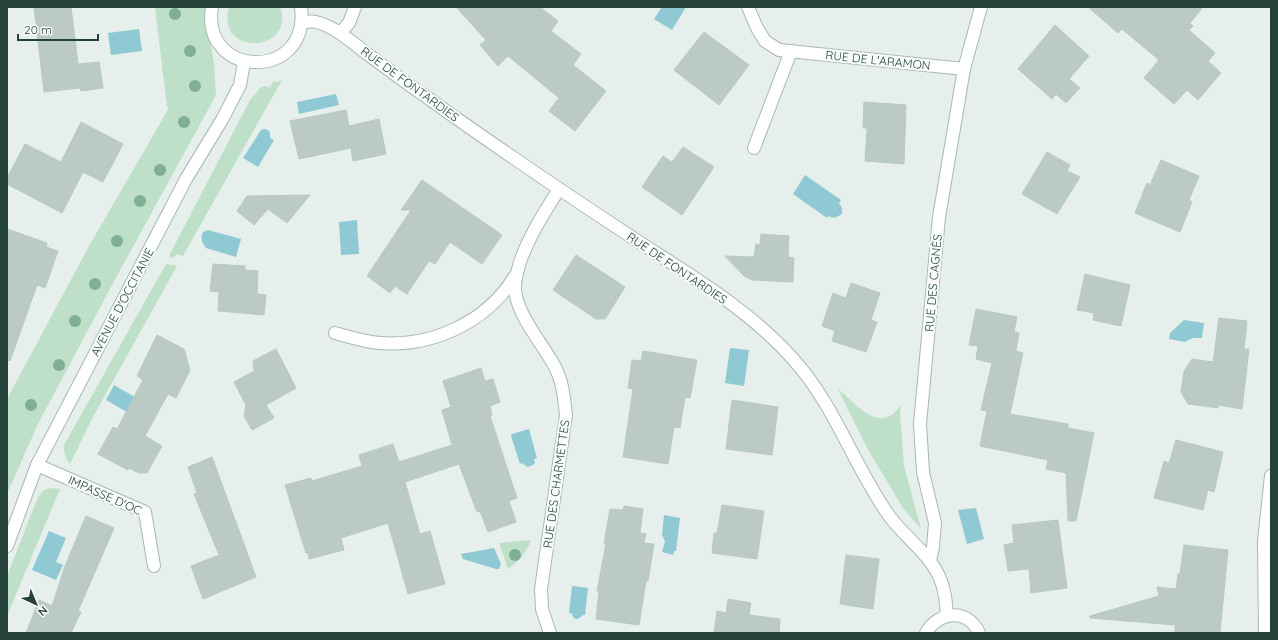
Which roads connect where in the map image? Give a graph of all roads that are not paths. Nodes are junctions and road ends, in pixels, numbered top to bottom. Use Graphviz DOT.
graph roads {
  1 [pos="212,7"];
  2 [pos="302,7"];
  3 [pos="354,7"];
  4 [pos="748,7"];
  5 [pos="981,7"];
  6 [pos="302,22"];
  7 [pos="340,33"];
  8 [pos="791,51"];
  9 [pos="244,62"];
  10 [pos="964,69"];
  11 [pos="754,148"];
  12 [pos="558,189"];
  13 [pos="516,276"];
  14 [pos="336,333"];
  15 [pos="37,465"];
  16 [pos="1271,476"];
  17 [pos="7,546"];
  18 [pos="930,561"];
  19 [pos="154,566"];
  20 [pos="947,616"];
  21 [pos="550,633"];
  22 [pos="926,633"];
  23 [pos="979,633"];
  24 [pos="1265,633"];
  1 -- 9 [label="street"];
  2 -- 6 [label="street"];
  3 -- 7 [label="street"];
  4 -- 8 [label="street, RUE DE L'ARAMON"];
  5 -- 10 [label="street, RUE DES CAGNÈS"];
  6 -- 7 [label="street, RUE DE FONTARDIES"];
  6 -- 9 [label="street"];
  7 -- 12 [label="street, RUE DE FONTARDIES"];
  8 -- 10 [label="street, RUE DE L'ARAMON"];
  8 -- 11 [label="street"];
  9 -- 15 [label="street, AVENUE D'OCCITANIE"];
  10 -- 18 [label="street, RUE DES CAGNÈS"];
  12 -- 13 [label="street, RUE DES CHARMETTES"];
  12 -- 18 [label="street, RUE DE FONTARDIES"];
  13 -- 14 [label="street"];
  13 -- 21 [label="street, RUE DES CHARMETTES"];
  15 -- 17 [label="street, AVENUE D'OCCITANIE"];
  15 -- 19 [label="street, IMPASSE D'OC"];
  16 -- 24 [label="street"];
  18 -- 20 [label="street, RUE DE FONTARDIES"];
  20 -- 22 [label="street"];
  20 -- 23 [label="street"];
}
